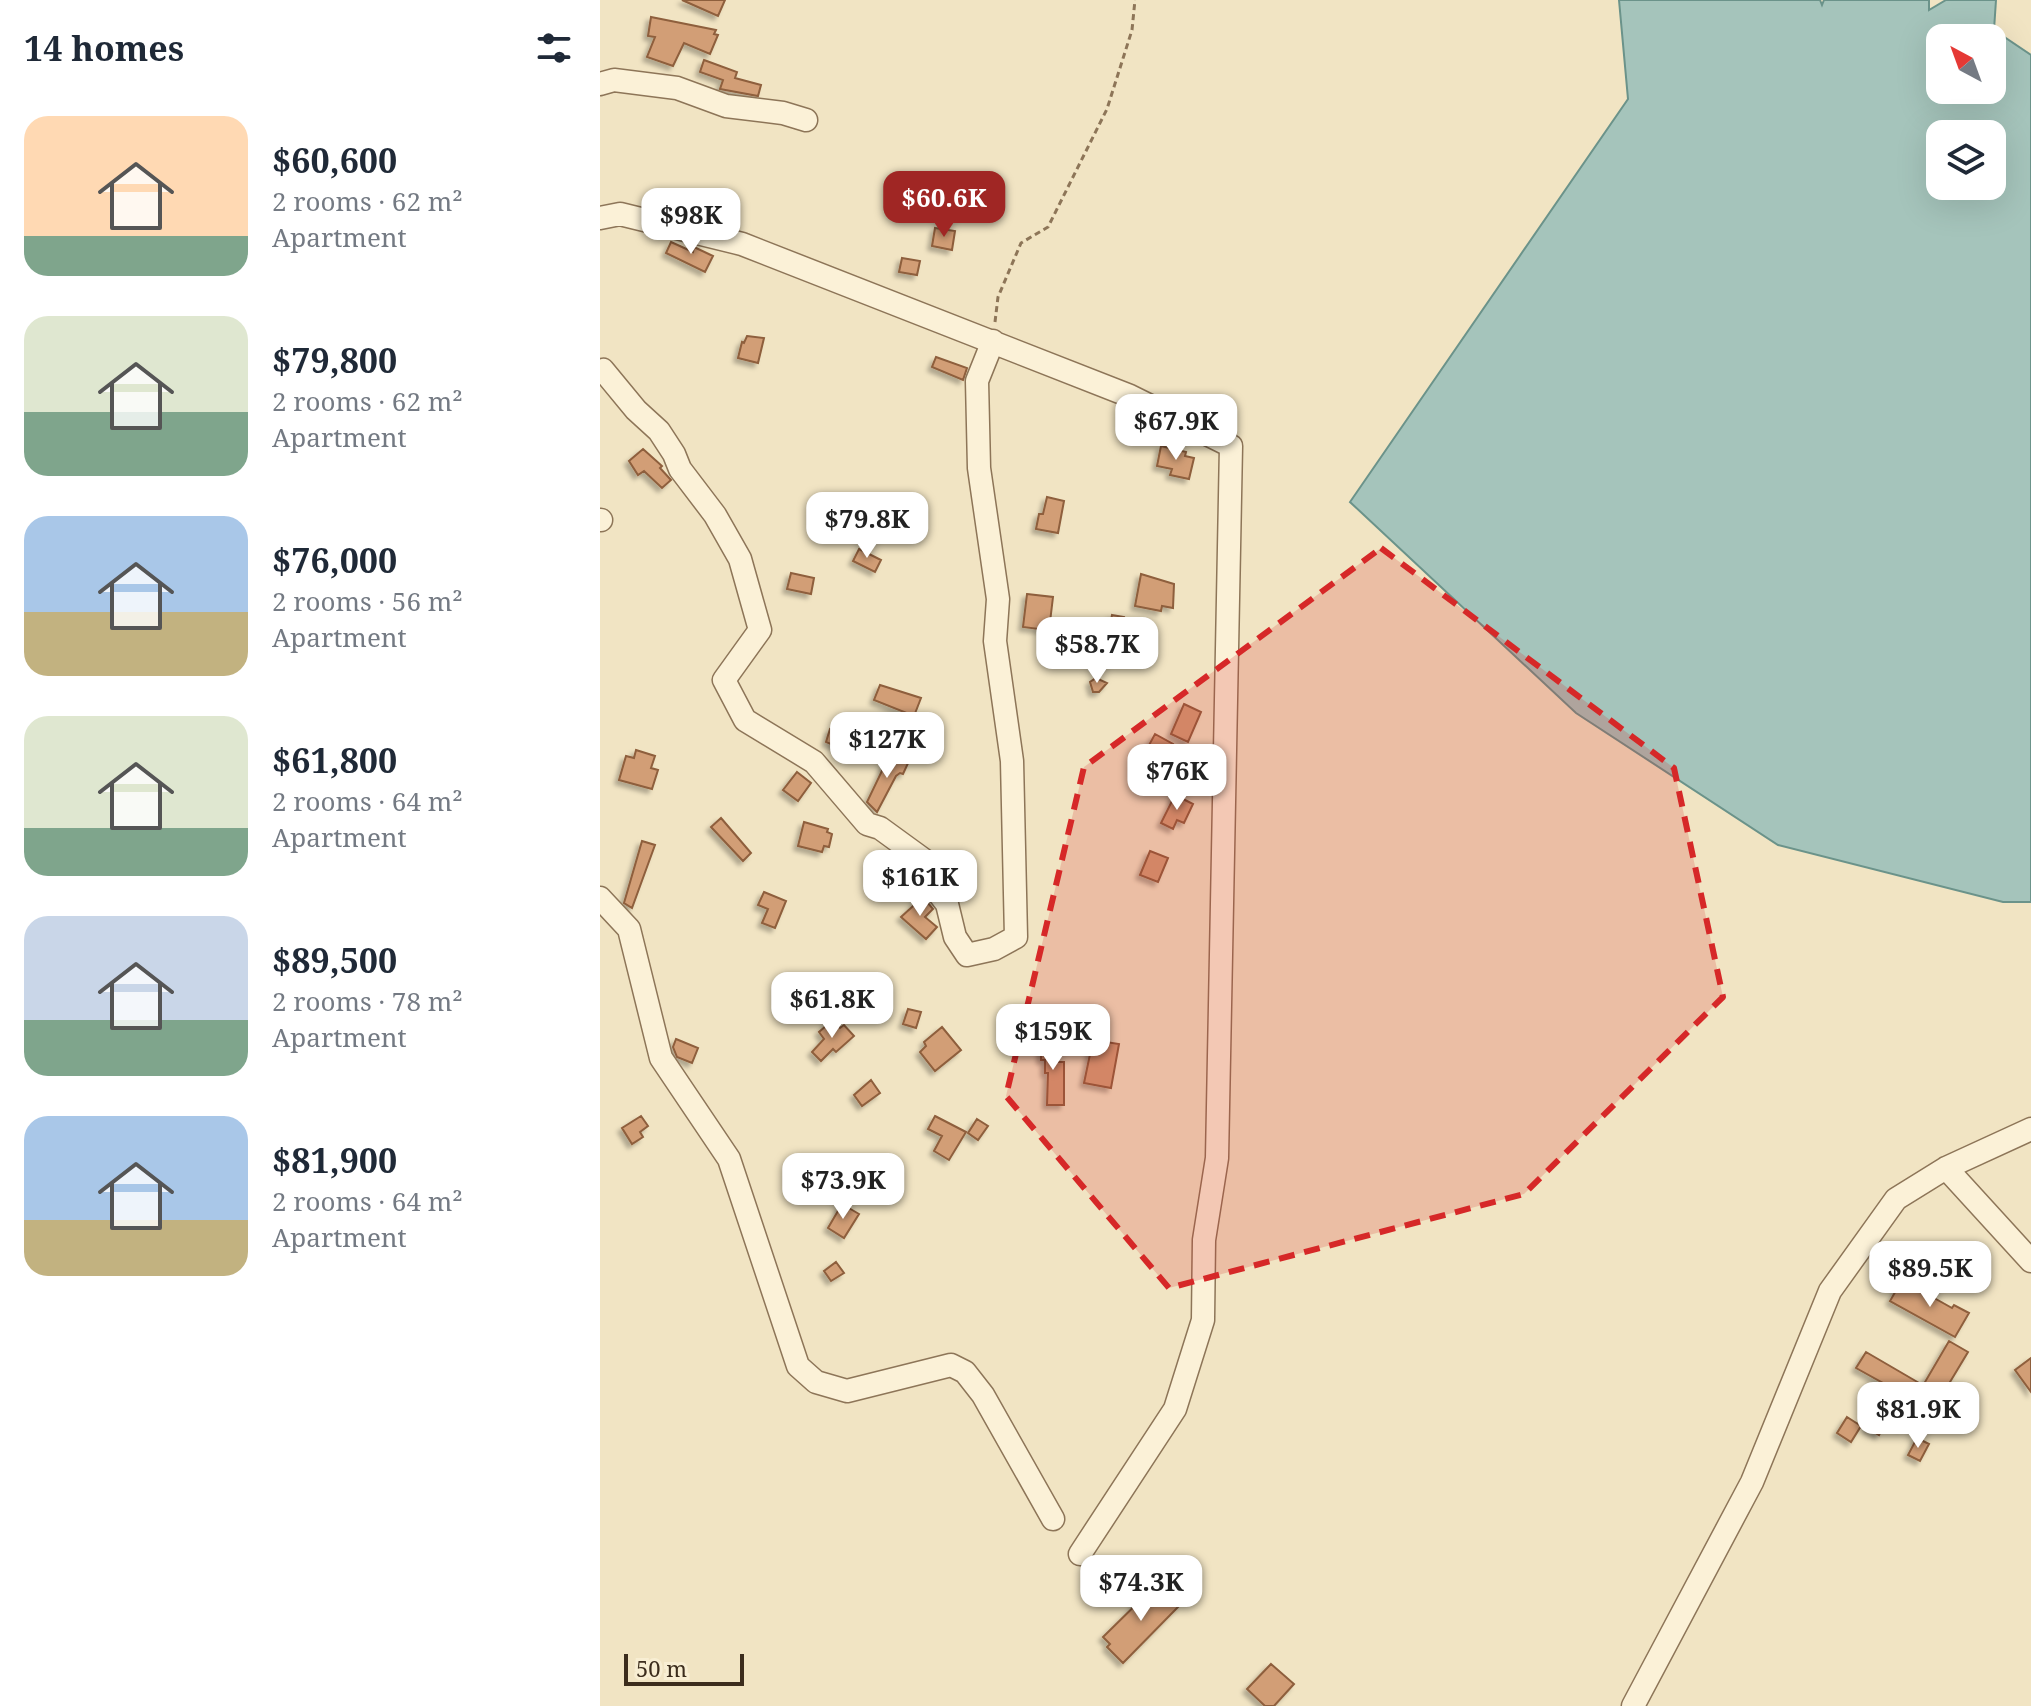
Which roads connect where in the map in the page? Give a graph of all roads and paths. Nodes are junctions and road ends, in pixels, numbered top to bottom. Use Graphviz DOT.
graph roads {
  1 [pos="1135,0"];
  2 [pos="600,84"];
  3 [pos="806,120"];
  4 [pos="600,218"];
  5 [pos="993,341"];
  6 [pos="600,371"];
  7 [pos="600,898"];
  8 [pos="2031,1129"];
  9 [pos="1946,1168"];
  10 [pos="2031,1261"];
  11 [pos="1053,1519"];
  12 [pos="1080,1554"];
  13 [pos="1633,1706"];
  1 -- 5 [label="path"];
  2 -- 3 [label="street"];
  4 -- 5 [label="street"];
  5 -- 6 [label="street"];
  5 -- 12 [label="street"];
  7 -- 11 [label="street"];
  8 -- 9 [label="street"];
  9 -- 10 [label="street"];
  9 -- 13 [label="street"];
}
